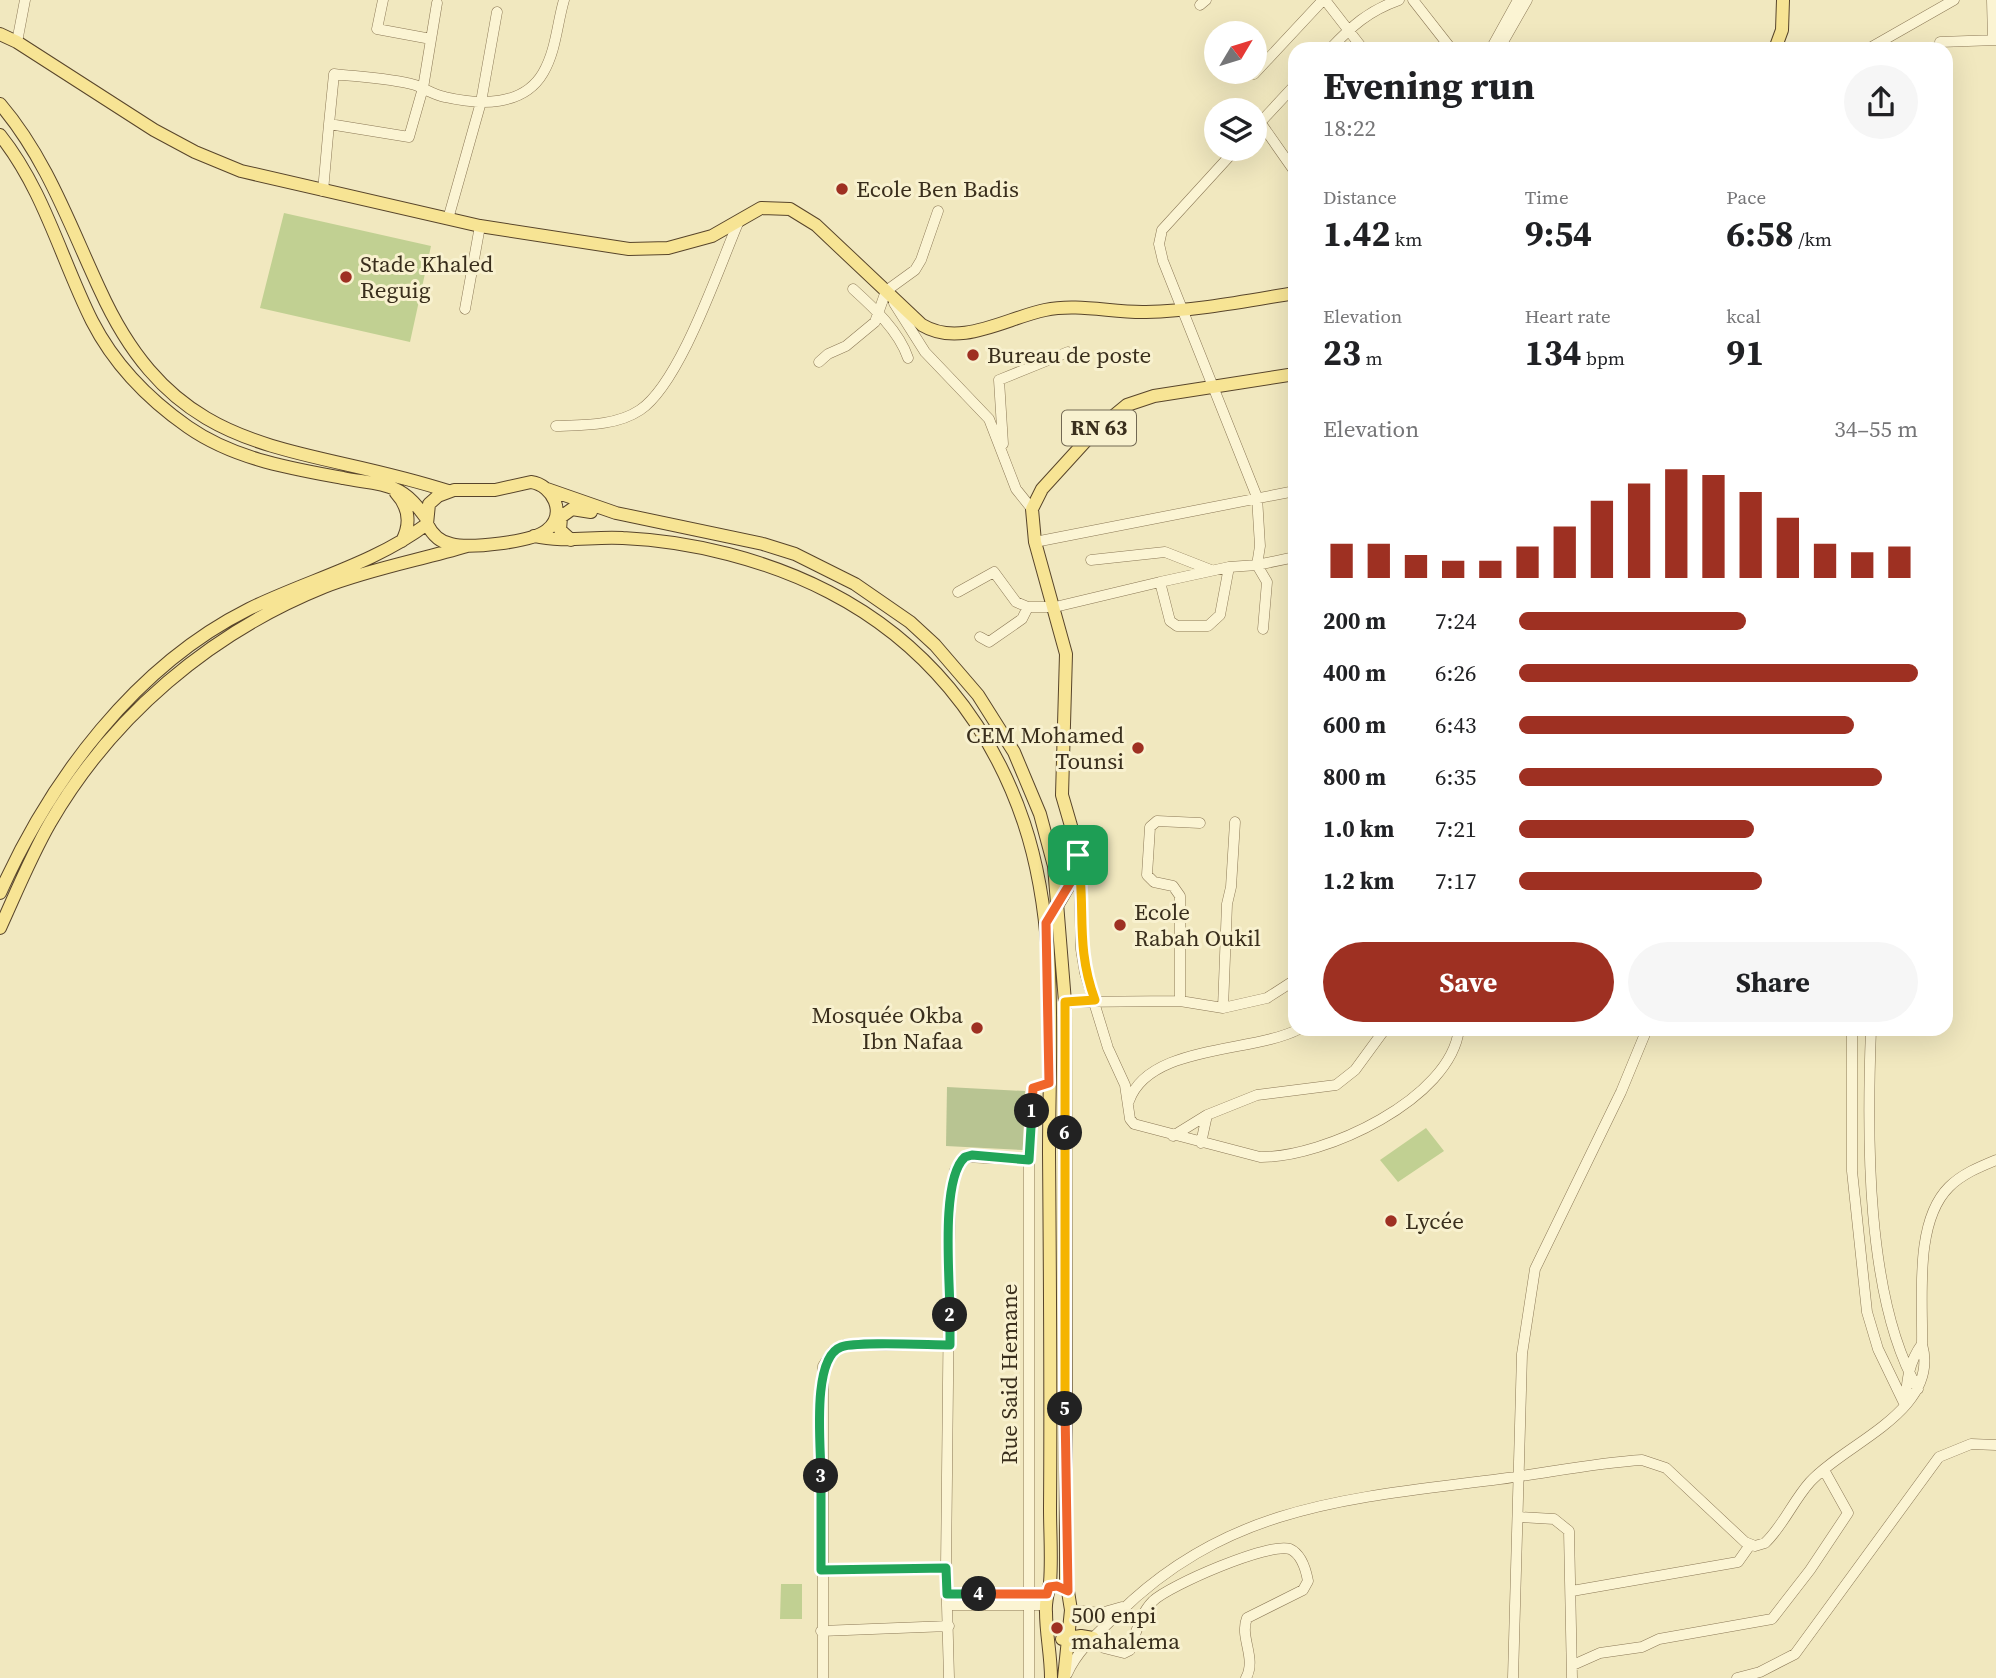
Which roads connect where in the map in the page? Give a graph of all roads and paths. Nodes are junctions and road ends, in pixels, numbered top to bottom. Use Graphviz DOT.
graph roads {
  1 [pos="25,0"];
  2 [pos="383,0"];
  3 [pos="565,0"];
  4 [pos="1324,0"];
  5 [pos="1399,0"];
  6 [pos="1413,0"];
  7 [pos="1518,0"];
  8 [pos="1527,0"];
  9 [pos="1783,0"];
  10 [pos="1954,0"];
  11 [pos="1992,0"];
  12 [pos="437,3"];
  13 [pos="497,12"];
  14 [pos="1348,29"];
  15 [pos="0,37"];
  16 [pos="431,39"];
  17 [pos="1994,40"];
  18 [pos="17,42"];
  19 [pos="1336,42"];
  20 [pos="1358,42"];
  21 [pos="1446,42"];
  22 [pos="1495,42"];
  23 [pos="1503,42"];
  24 [pos="1778,42"];
  25 [pos="1880,42"];
  26 [pos="1940,42"];
  27 [pos="0,47"];
  28 [pos="1267,60"];
  29 [pos="423,88"];
  30 [pos="1288,93"];
  31 [pos="481,102"];
  32 [pos="0,104"];
  33 [pos="1267,115"];
  34 [pos="329,124"];
  35 [pos="0,135"];
  36 [pos="1267,136"];
  37 [pos="1225,161"];
  38 [pos="1288,163"];
  39 [pos="323,191"];
  40 [pos="938,211"];
  41 [pos="448,219"];
  42 [pos="738,223"];
  43 [pos="480,226"];
  44 [pos="853,289"];
  45 [pos="886,291"];
  46 [pos="1288,294"];
  47 [pos="465,309"];
  48 [pos="1182,311"];
  49 [pos="878,314"];
  50 [pos="1068,352"];
  51 [pos="908,358"];
  52 [pos="819,362"];
  53 [pos="1288,375"];
  54 [pos="1213,386"];
  55 [pos="556,426"];
  56 [pos="1004,453"];
  57 [pos="388,487"];
  58 [pos="547,489"];
  59 [pos="448,491"];
  60 [pos="1288,492"];
  61 [pos="1257,497"];
  62 [pos="1032,509"];
  63 [pos="616,513"];
  64 [pos="426,521"];
  65 [pos="534,536"];
  66 [pos="571,540"];
  67 [pos="1035,542"];
  68 [pos="401,543"];
  69 [pos="467,546"];
  70 [pos="1288,558"];
  71 [pos="1091,560"];
  72 [pos="1256,565"];
  73 [pos="1229,567"];
  74 [pos="1211,570"];
  75 [pos="346,573"];
  76 [pos="1160,583"];
  77 [pos="958,592"];
  78 [pos="1028,607"];
  79 [pos="1055,607"];
  80 [pos="1263,629"];
  81 [pos="980,636"];
  82 [pos="1235,822"];
  83 [pos="1200,823"];
  84 [pos="1078,855"];
  85 [pos="1054,866"];
  86 [pos="0,893"];
  87 [pos="1058,903"];
  88 [pos="1046,923"];
  89 [pos="0,928"];
  90 [pos="1288,984"];
  91 [pos="1095,1000"];
  92 [pos="1180,1001"];
  93 [pos="1065,1002"];
  94 [pos="1223,1007"];
  95 [pos="1288,1034"];
  96 [pos="1380,1036"];
  97 [pos="1457,1036"];
  98 [pos="1644,1036"];
  99 [pos="1852,1036"];
  100 [pos="1871,1036"];
  101 [pos="1049,1083"];
  102 [pos="1128,1103"];
  103 [pos="1207,1115"];
  104 [pos="1173,1136"];
  105 [pos="1201,1143"];
  106 [pos="1029,1160"];
  107 [pos="1996,1160"];
  108 [pos="1922,1344"];
  109 [pos="950,1345"];
  110 [pos="1908,1373"];
  111 [pos="1917,1390"];
  112 [pos="1905,1405"];
  113 [pos="1996,1445"];
  114 [pos="1824,1470"];
  115 [pos="1520,1476"];
  116 [pos="1518,1517"];
  117 [pos="1750,1545"];
  118 [pos="946,1568"];
  119 [pos="821,1570"];
  120 [pos="1068,1591"];
  121 [pos="1572,1591"];
  122 [pos="1047,1595"];
  123 [pos="948,1599"];
  124 [pos="1028,1600"];
  125 [pos="1126,1605"];
  126 [pos="1071,1610"];
  127 [pos="950,1626"];
  128 [pos="821,1631"];
  129 [pos="1049,1634"];
  130 [pos="1067,1638"];
  131 [pos="1093,1638"];
  132 [pos="1573,1665"];
  133 [pos="1759,1675"];
  134 [pos="823,1678"];
  135 [pos="949,1678"];
  136 [pos="1028,1678"];
  137 [pos="1051,1678"];
  138 [pos="1065,1678"];
  139 [pos="1246,1678"];
  140 [pos="1513,1678"];
  141 [pos="1572,1678"];
  142 [pos="1737,1678"];
  1 -- 18 [label="street"];
  2 -- 16 [label="street"];
  3 -- 31 [label="street"];
  4 -- 14 [label="street"];
  4 -- 28 [label="street"];
  5 -- 14 [label="street"];
  6 -- 21 [label="street"];
  7 -- 22 [label="street"];
  8 -- 23 [label="street"];
  9 -- 24 [label="main road"];
  10 -- 25 [label="street"];
  11 -- 17 [label="street"];
  12 -- 16 [label="street"];
  13 -- 31 [label="street"];
  14 -- 19 [label="street"];
  14 -- 20 [label="street"];
  15 -- 18 [label="main road"];
  16 -- 29 [label="street"];
  17 -- 26 [label="street"];
  18 -- 27 [label="main road"];
  18 -- 39 [label="main road"];
  29 -- 31 [label="street"];
  29 -- 34 [label="street"];
  29 -- 34 [label="street"];
  30 -- 33 [label="street"];
  31 -- 41 [label="street"];
  32 -- 59 [label="main road"];
  34 -- 39 [label="street"];
  35 -- 57 [label="main road"];
  36 -- 38 [label="street"];
  37 -- 48 [label="street"];
  39 -- 41 [label="main road"];
  40 -- 45 [label="street"];
  41 -- 43 [label="main road"];
  42 -- 43 [label="main road"];
  42 -- 45 [label="main road"];
  42 -- 55 [label="street"];
  43 -- 47 [label="street"];
  44 -- 49 [label="street"];
  45 -- 48 [label="main road"];
  45 -- 49 [label="street"];
  45 -- 56 [label="street"];
  46 -- 48 [label="main road"];
  48 -- 54 [label="street"];
  49 -- 51 [label="street"];
  49 -- 52 [label="street"];
  50 -- 56 [label="street"];
  53 -- 54 [label="main road, RN 63"];
  54 -- 61 [label="street"];
  54 -- 62 [label="main road, RN 63"];
  56 -- 62 [label="street"];
  57 -- 64 [label="main road"];
  57 -- 68 [label="main road"];
  58 -- 59 [label="main road"];
  58 -- 63 [label="main road"];
  58 -- 65 [label="main road"];
  59 -- 64 [label="main road"];
  60 -- 61 [label="street"];
  61 -- 67 [label="street"];
  61 -- 72 [label="street"];
  62 -- 67 [label="main road"];
  63 -- 66 [label="main road"];
  63 -- 85 [label="main road"];
  64 -- 68 [label="main road"];
  64 -- 69 [label="main road"];
  65 -- 66 [label="main road"];
  65 -- 69 [label="main road"];
  66 -- 88 [label="main road"];
  67 -- 79 [label="main road"];
  68 -- 75 [label="main road"];
  69 -- 75 [label="main road"];
  70 -- 72 [label="street"];
  71 -- 74 [label="street"];
  72 -- 73 [label="street"];
  72 -- 80 [label="street"];
  73 -- 74 [label="street"];
  73 -- 76 [label="street"];
  74 -- 76 [label="street"];
  75 -- 86 [label="main road"];
  75 -- 89 [label="main road"];
  76 -- 79 [label="street"];
  77 -- 78 [label="street"];
  78 -- 79 [label="street"];
  78 -- 81 [label="street"];
  79 -- 84 [label="main road"];
  82 -- 94 [label="street"];
  83 -- 92 [label="street"];
  84 -- 85 [label="main road"];
  84 -- 87 [label="main road"];
  84 -- 91 [label="street"];
  85 -- 87 [label="main road"];
  87 -- 88 [label="main road"];
  87 -- 93 [label="main road"];
  88 -- 101 [label="main road"];
  90 -- 94 [label="street"];
  91 -- 92 [label="street"];
  91 -- 93 [label="street"];
  91 -- 102 [label="street"];
  92 -- 94 [label="street"];
  93 -- 120 [label="main road"];
  95 -- 102 [label="street"];
  96 -- 103 [label="street"];
  97 -- 105 [label="street"];
  98 -- 115 [label="street"];
  99 -- 112 [label="street"];
  100 -- 110 [label="street"];
  101 -- 106 [label="street, Rue Said Hemane"];
  101 -- 122 [label="main road"];
  102 -- 104 [label="street"];
  103 -- 104 [label="street"];
  103 -- 105 [label="street"];
  104 -- 105 [label="street"];
  106 -- 109 [label="street"];
  106 -- 124 [label="street, Rue Said Hemane"];
  107 -- 108 [label="street"];
  108 -- 110 [label="street"];
  108 -- 111 [label="street"];
  109 -- 118 [label="street"];
  109 -- 119 [label="street"];
  110 -- 111 [label="street"];
  110 -- 112 [label="street"];
  111 -- 112 [label="street"];
  112 -- 114 [label="street"];
  113 -- 133 [label="street"];
  114 -- 117 [label="street"];
  114 -- 132 [label="street"];
  115 -- 116 [label="street"];
  115 -- 117 [label="street"];
  115 -- 125 [label="street"];
  116 -- 121 [label="street"];
  116 -- 140 [label="street"];
  117 -- 121 [label="street"];
  118 -- 119 [label="street"];
  118 -- 123 [label="street"];
  119 -- 128 [label="street"];
  120 -- 122 [label="main road"];
  120 -- 126 [label="main road"];
  121 -- 132 [label="street"];
  122 -- 124 [label="street"];
  122 -- 129 [label="main road"];
  123 -- 124 [label="street"];
  123 -- 127 [label="street"];
  124 -- 136 [label="street, Rue Said Hemane"];
  125 -- 126 [label="street"];
  125 -- 131 [label="street"];
  126 -- 130 [label="main road"];
  127 -- 128 [label="street"];
  127 -- 135 [label="street"];
  128 -- 134 [label="street"];
  129 -- 130 [label="main road"];
  129 -- 137 [label="main road"];
  130 -- 131 [label="main road"];
  130 -- 138 [label="main road"];
  131 -- 138 [label="street"];
  131 -- 139 [label="street"];
  132 -- 141 [label="street"];
  133 -- 142 [label="street"];
}
